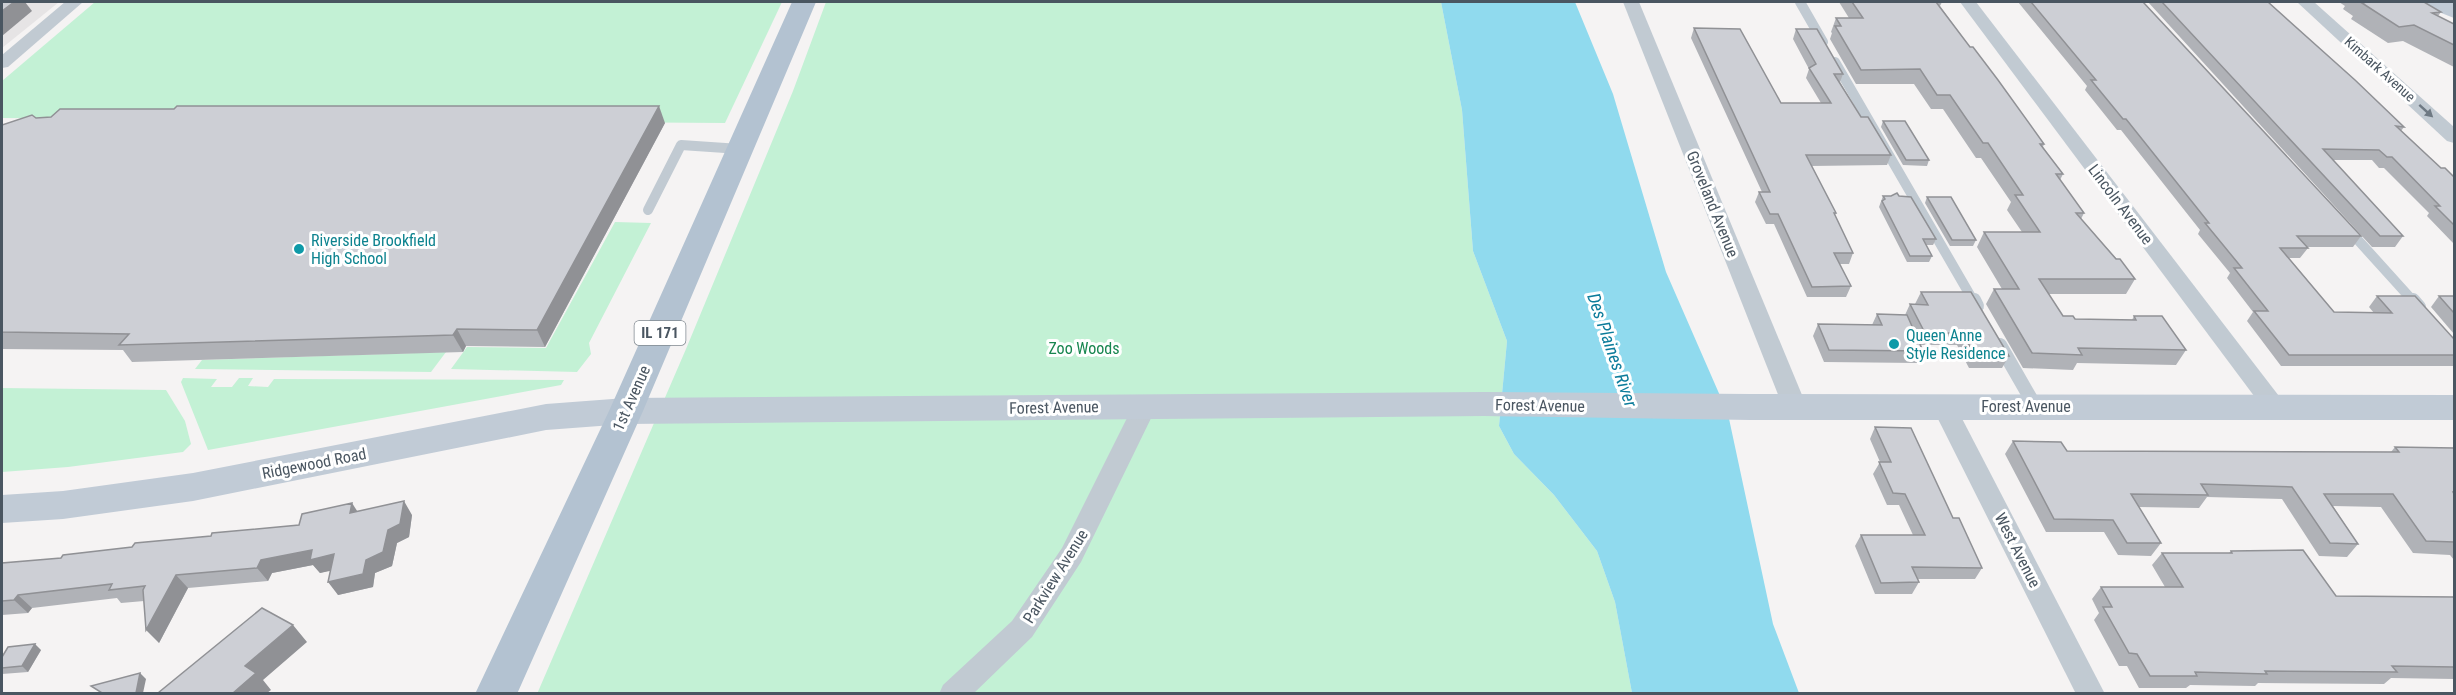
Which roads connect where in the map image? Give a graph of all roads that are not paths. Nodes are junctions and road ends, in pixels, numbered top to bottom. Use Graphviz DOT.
graph roads {
  1 [pos="75,2"];
  2 [pos="804,2"];
  3 [pos="1631,2"];
  4 [pos="1800,2"];
  5 [pos="1968,2"];
  6 [pos="2305,2"];
  7 [pos="2435,2"];
  8 [pos="2454,11"];
  9 [pos="2,63"];
  10 [pos="2454,137"];
  11 [pos="740,149"];
  12 [pos="648,210"];
  13 [pos="2341,222"];
  14 [pos="2430,319"];
  15 [pos="1146,406"];
  16 [pos="2035,406"];
  17 [pos="2274,406"];
  18 [pos="1795,407"];
  19 [pos="1944,407"];
  20 [pos="2454,408"];
  21 [pos="626,411"];
  22 [pos="2,509"];
  23 [pos="496,693"];
  24 [pos="953,693"];
  25 [pos="2091,693"];
  1 -- 9 [label="street"];
  2 -- 11 [label="main road, 1st Avenue / IL 171"];
  3 -- 18 [label="street, Groveland Avenue"];
  4 -- 16 [label="lane"];
  5 -- 17 [label="street, Lincoln Avenue"];
  6 -- 10 [label="street, Kimbark Avenue, one-way"];
  7 -- 8 [label="street"];
  11 -- 12 [label="lane"];
  11 -- 21 [label="main road, 1st Avenue / IL 171"];
  13 -- 14 [label="lane"];
  15 -- 18 [label="street, Forest Avenue"];
  15 -- 21 [label="street, Forest Avenue"];
  15 -- 24 [label="street, Parkview Avenue"];
  16 -- 17 [label="street, Forest Avenue"];
  16 -- 19 [label="street, Forest Avenue"];
  17 -- 20 [label="street, Forest Avenue"];
  18 -- 19 [label="street, Forest Avenue"];
  19 -- 25 [label="street, West Avenue"];
  21 -- 22 [label="street, Ridgewood Road"];
  21 -- 23 [label="main road, 1st Avenue / IL 171"];
}
